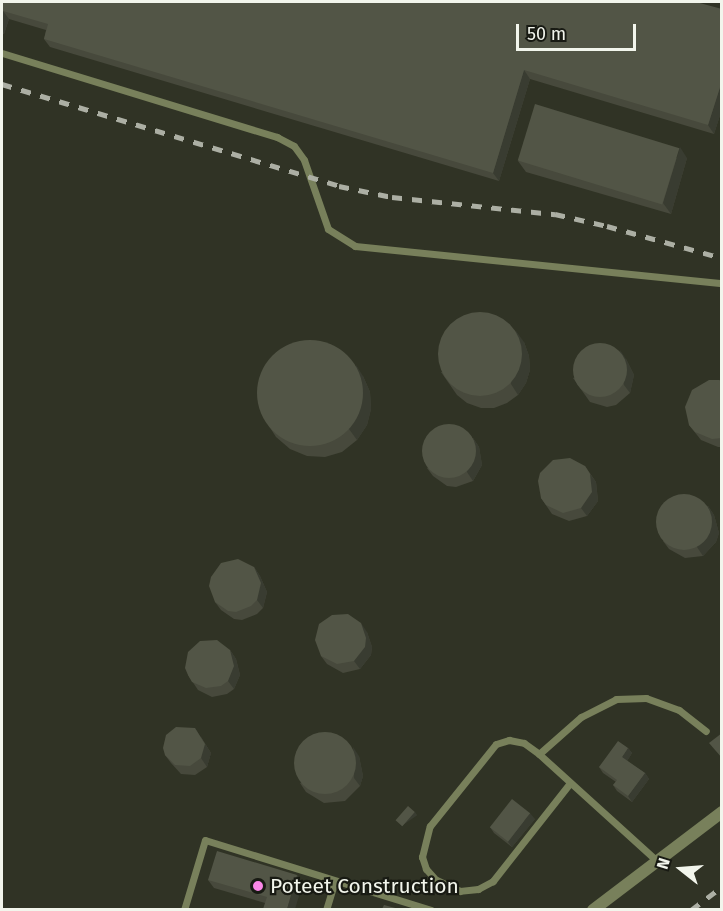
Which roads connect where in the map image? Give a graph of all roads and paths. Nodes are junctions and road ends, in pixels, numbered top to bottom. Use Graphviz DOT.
graph roads {
  1 [pos="2,53"];
  2 [pos="722,283"];
  3 [pos="706,731"];
  4 [pos="539,754"];
  5 [pos="570,783"];
  6 [pos="722,812"];
  7 [pos="656,860"];
  8 [pos="335,880"];
  9 [pos="184,909"];
  10 [pos="326,909"];
  11 [pos="431,909"];
  12 [pos="593,909"];
  1 -- 2 [label="lane"];
  3 -- 4 [label="lane"];
  4 -- 5 [label="lane"];
  4 -- 5 [label="lane"];
  5 -- 7 [label="lane"];
  6 -- 7 [label="street"];
  7 -- 12 [label="street"];
  8 -- 9 [label="lane"];
  8 -- 10 [label="lane"];
  8 -- 11 [label="lane"];
}
